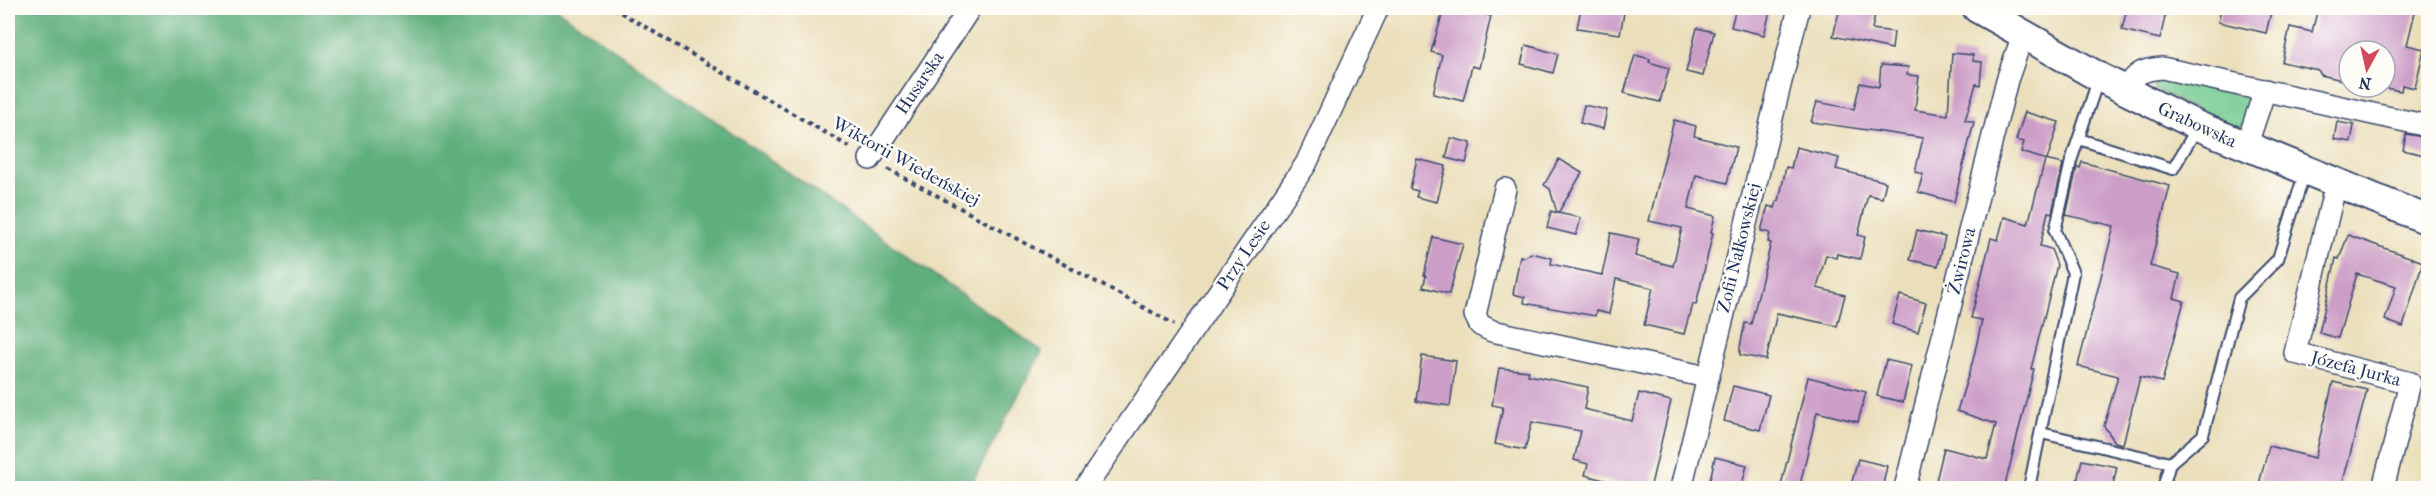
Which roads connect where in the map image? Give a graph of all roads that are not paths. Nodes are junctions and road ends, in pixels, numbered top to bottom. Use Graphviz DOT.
graph roads {
  1 [pos="970,8"];
  2 [pos="1378,8"];
  3 [pos="1799,8"];
  4 [pos="1977,8"];
  5 [pos="2023,35"];
  6 [pos="2112,84"];
  7 [pos="2265,90"];
  8 [pos="2198,126"];
  9 [pos="2428,126"];
  10 [pos="2079,139"];
  11 [pos="2246,147"];
  12 [pos="870,159"];
  13 [pos="2305,171"];
  14 [pos="2336,183"];
  15 [pos="1505,189"];
  16 [pos="2428,220"];
  17 [pos="1707,377"];
  18 [pos="2041,433"];
  19 [pos="2170,463"];
  20 [pos="1085,489"];
  21 [pos="1681,489"];
  22 [pos="1905,489"];
  23 [pos="2029,489"];
  24 [pos="2163,489"];
  25 [pos="2383,489"];
  1 -- 12 [label="street, Husarska"];
  2 -- 20 [label="street, Przy Lesie"];
  3 -- 17 [label="street, Zofii Nałkowskiej"];
  4 -- 5 [label="street, Grabowska"];
  5 -- 6 [label="street, Grabowska"];
  5 -- 22 [label="street, Żwirowa"];
  6 -- 7 [label="street"];
  6 -- 8 [label="street, Grabowska"];
  6 -- 10 [label="lane"];
  7 -- 9 [label="street"];
  7 -- 11 [label="street"];
  8 -- 10 [label="lane"];
  8 -- 11 [label="street, Grabowska"];
  10 -- 18 [label="lane"];
  11 -- 13 [label="street, Grabowska"];
  13 -- 14 [label="street, Grabowska"];
  13 -- 19 [label="lane"];
  14 -- 16 [label="street, Grabowska"];
  14 -- 25 [label="street, Józefa Jurka"];
  15 -- 17 [label="street"];
  17 -- 21 [label="street, Zofii Nałkowskiej"];
  18 -- 19 [label="lane"];
  18 -- 23 [label="lane"];
  19 -- 24 [label="lane"];
}
